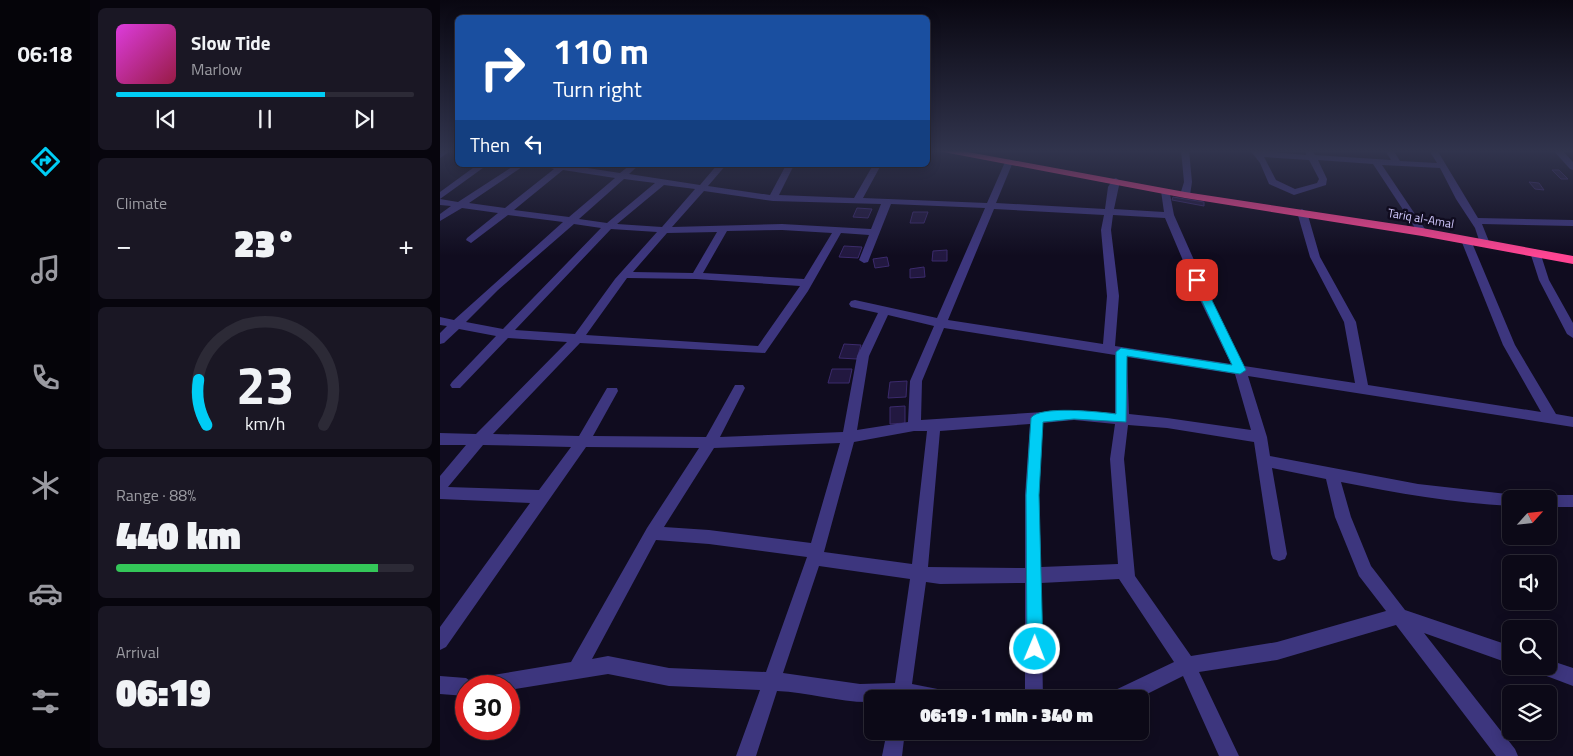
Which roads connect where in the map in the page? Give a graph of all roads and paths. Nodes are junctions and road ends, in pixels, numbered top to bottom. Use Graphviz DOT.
graph roads {
  1 [pos="455,185"];
  2 [pos="490,185"];
  3 [pos="539,185"];
  4 [pos="610,185"];
  5 [pos="658,185"];
  6 [pos="677,185"];
  7 [pos="705,185"];
  8 [pos="780,185"];
  9 [pos="865,185"];
  10 [pos="999,185"];
  11 [pos="1114,185"];
  12 [pos="1137,185"];
  13 [pos="1187,185"];
  14 [pos="1279,185"];
  15 [pos="1320,185"];
  16 [pos="1391,185"];
  17 [pos="1455,185"];
  18 [pos="702,189"];
  19 [pos="1166,191"];
  20 [pos="1294,192"];
  21 [pos="1185,195"];
  22 [pos="440,196"];
  23 [pos="773,198"];
  24 [pos="440,202"];
  25 [pos="856,202"];
  26 [pos="887,202"];
  27 [pos="462,204"];
  28 [pos="990,206"];
  29 [pos="1108,211"];
  30 [pos="506,212"];
  31 [pos="1300,212"];
  32 [pos="1169,215"];
  33 [pos="440,218"];
  34 [pos="573,220"];
  35 [pos="1475,220"];
  36 [pos="1573,223"];
  37 [pos="610,226"];
  38 [pos="723,228"];
  39 [pos="666,230"];
  40 [pos="838,230"];
  41 [pos="875,232"];
  42 [pos="1422,232"];
  43 [pos="471,240"];
  44 [pos="1466,240"];
  45 [pos="1485,244"];
  46 [pos="1535,252"];
  47 [pos="864,260"];
  48 [pos="1573,260"];
  49 [pos="625,275"];
  50 [pos="696,276"];
  51 [pos="808,283"];
  52 [pos="855,304"];
  53 [pos="884,311"];
  54 [pos="440,321"];
  55 [pos="940,323"];
  56 [pos="456,324"];
  57 [pos="507,334"];
  58 [pos="1573,334"];
  59 [pos="578,338"];
  60 [pos="440,340"];
  61 [pos="1115,351"];
  62 [pos="1240,370"];
  63 [pos="456,385"];
  64 [pos="739,388"];
  65 [pos="1363,390"];
  66 [pos="612,391"];
  67 [pos="1037,418"];
  68 [pos="1552,418"];
  69 [pos="1122,419"];
  70 [pos="1573,422"];
  71 [pos="914,426"];
  72 [pos="934,426"];
  73 [pos="848,437"];
  74 [pos="1260,437"];
  75 [pos="440,440"];
  76 [pos="478,441"];
  77 [pos="582,442"];
  78 [pos="710,443"];
  79 [pos="1264,461"];
  80 [pos="1331,472"];
  81 [pos="440,486"];
  82 [pos="440,493"];
  83 [pos="543,496"];
  84 [pos="1502,500"];
  85 [pos="1558,501"];
  86 [pos="1573,501"];
  87 [pos="652,533"];
  88 [pos="1280,554"];
  89 [pos="815,555"];
  90 [pos="1126,571"];
  91 [pos="919,573"];
  92 [pos="1033,575"];
  93 [pos="1400,616"];
  94 [pos="440,641"];
  95 [pos="1502,653"];
  96 [pos="1187,665"];
  97 [pos="576,670"];
  98 [pos="1557,671"];
  99 [pos="1573,677"];
  100 [pos="520,679"];
  101 [pos="771,682"];
  102 [pos="440,685"];
  103 [pos="455,686"];
  104 [pos="902,690"];
  105 [pos="1034,690"];
  106 [pos="1137,690"];
  107 [pos="864,693"];
  108 [pos="895,740"];
  109 [pos="746,756"];
  110 [pos="892,756"];
  111 [pos="1229,756"];
  112 [pos="1508,756"];
  1 -- 22 [label="street"];
  2 -- 27 [label="street"];
  3 -- 30 [label="street"];
  4 -- 34 [label="street"];
  5 -- 37 [label="street"];
  6 -- 18 [label="street"];
  7 -- 18 [label="street"];
  8 -- 23 [label="street"];
  9 -- 25 [label="street"];
  10 -- 28 [label="street"];
  11 -- 29 [label="street"];
  12 -- 19 [label="highway, Tariq al-Amal"];
  13 -- 21 [label="street"];
  14 -- 20 [label="street"];
  15 -- 20 [label="street"];
  16 -- 42 [label="street"];
  17 -- 35 [label="street"];
  18 -- 23 [label="street"];
  18 -- 39 [label="street"];
  19 -- 21 [label="highway, Tariq al-Amal"];
  19 -- 32 [label="street"];
  20 -- 31 [label="street"];
  21 -- 31 [label="highway, Tariq al-Amal"];
  23 -- 25 [label="street"];
  24 -- 27 [label="street"];
  25 -- 26 [label="street"];
  26 -- 28 [label="street"];
  26 -- 41 [label="street"];
  27 -- 30 [label="street"];
  27 -- 33 [label="street"];
  28 -- 29 [label="street"];
  28 -- 55 [label="street"];
  29 -- 32 [label="street"];
  29 -- 61 [label="street"];
  30 -- 34 [label="street"];
  30 -- 43 [label="street"];
  31 -- 42 [label="highway, Tariq al-Amal"];
  31 -- 65 [label="street"];
  32 -- 62 [label="street"];
  34 -- 37 [label="street"];
  34 -- 56 [label="street"];
  35 -- 36 [label="street"];
  35 -- 45 [label="street"];
  37 -- 39 [label="street"];
  37 -- 57 [label="street"];
  38 -- 39 [label="street"];
  38 -- 40 [label="street"];
  38 -- 50 [label="street"];
  39 -- 49 [label="street"];
  40 -- 41 [label="street"];
  40 -- 51 [label="street"];
  41 -- 47 [label="street"];
  42 -- 44 [label="highway, Tariq al-Amal"];
  44 -- 45 [label="highway, Tariq al-Amal"];
  44 -- 68 [label="street"];
  45 -- 46 [label="highway, Tariq al-Amal"];
  46 -- 48 [label="highway, Tariq al-Amal"];
  46 -- 58 [label="street"];
  49 -- 50 [label="street"];
  49 -- 59 [label="street"];
  50 -- 51 [label="street"];
  51 -- 59 [label="street"];
  52 -- 53 [label="street"];
  53 -- 55 [label="street"];
  53 -- 73 [label="street"];
  54 -- 56 [label="street"];
  55 -- 61 [label="street"];
  55 -- 71 [label="street"];
  56 -- 57 [label="street"];
  56 -- 60 [label="street"];
  57 -- 59 [label="street"];
  57 -- 63 [label="street"];
  59 -- 76 [label="street"];
  61 -- 62 [label="street"];
  61 -- 69 [label="street"];
  62 -- 65 [label="street"];
  62 -- 74 [label="street"];
  64 -- 78 [label="street"];
  65 -- 68 [label="street"];
  66 -- 77 [label="street"];
  67 -- 69 [label="street"];
  67 -- 72 [label="street"];
  67 -- 92 [label="street"];
  68 -- 70 [label="street"];
  69 -- 74 [label="street"];
  69 -- 90 [label="street"];
  71 -- 72 [label="street"];
  71 -- 73 [label="street"];
  72 -- 91 [label="street"];
  73 -- 78 [label="street"];
  73 -- 89 [label="street"];
  74 -- 79 [label="street"];
  75 -- 76 [label="street"];
  76 -- 77 [label="street"];
  76 -- 81 [label="street"];
  77 -- 78 [label="street"];
  77 -- 83 [label="street"];
  78 -- 87 [label="street"];
  79 -- 80 [label="street"];
  79 -- 88 [label="street"];
  80 -- 84 [label="street"];
  80 -- 93 [label="street"];
  82 -- 83 [label="street"];
  83 -- 94 [label="street"];
  85 -- 86 [label="street"];
  87 -- 89 [label="street"];
  87 -- 97 [label="street"];
  89 -- 91 [label="street"];
  89 -- 101 [label="street"];
  90 -- 92 [label="street"];
  90 -- 96 [label="street"];
  91 -- 92 [label="street"];
  91 -- 104 [label="street"];
  92 -- 105 [label="street"];
  93 -- 95 [label="street"];
  93 -- 96 [label="street"];
  93 -- 112 [label="street"];
  96 -- 106 [label="street"];
  96 -- 111 [label="street"];
  97 -- 100 [label="street"];
  97 -- 101 [label="street"];
  98 -- 99 [label="street"];
  101 -- 107 [label="street"];
  101 -- 109 [label="street"];
  102 -- 103 [label="street"];
  108 -- 110 [label="street"];
}
